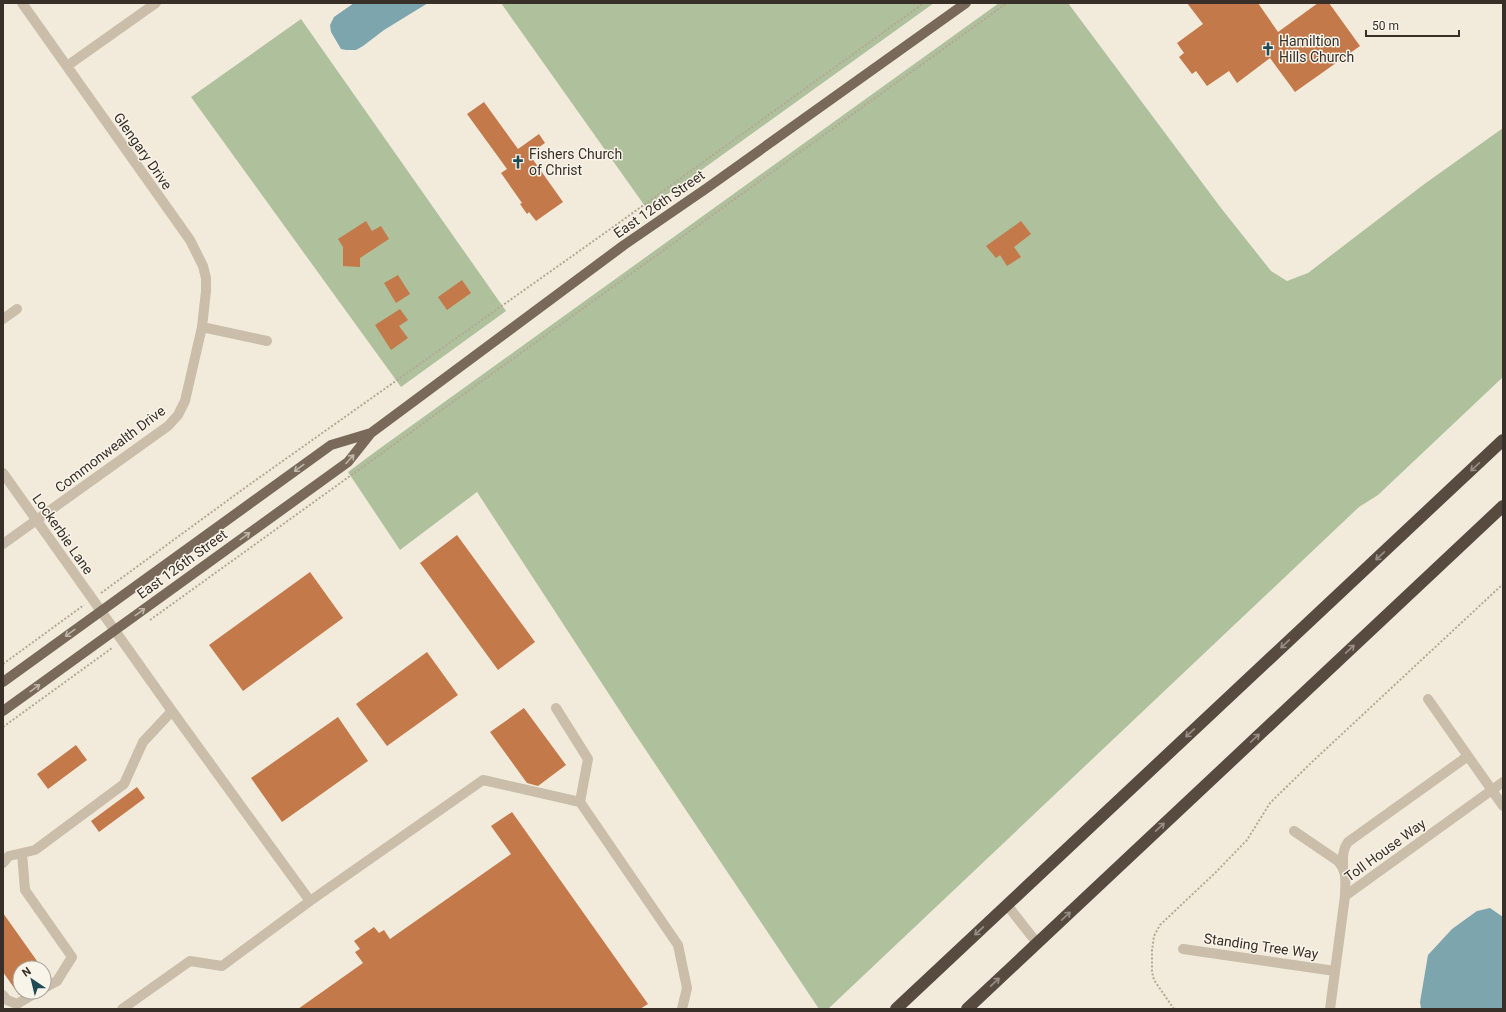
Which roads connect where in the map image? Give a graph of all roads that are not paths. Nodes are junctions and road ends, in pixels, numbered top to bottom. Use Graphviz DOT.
graph roads {
  1 [pos="22,3"];
  2 [pos="156,3"];
  3 [pos="966,3"];
  4 [pos="67,66"];
  5 [pos="17,309"];
  6 [pos="3,319"];
  7 [pos="202,327"];
  8 [pos="266,341"];
  9 [pos="371,433"];
  10 [pos="1503,440"];
  11 [pos="3,473"];
  12 [pos="1503,506"];
  13 [pos="37,520"];
  14 [pos="3,544"];
  15 [pos="101,610"];
  16 [pos="115,630"];
  17 [pos="3,682"];
  18 [pos="1428,699"];
  19 [pos="556,708"];
  20 [pos="172,710"];
  21 [pos="3,711"];
  22 [pos="1468,756"];
  23 [pos="1503,782"];
  24 [pos="1492,790"];
  25 [pos="580,802"];
  26 [pos="1503,806"];
  27 [pos="1294,831"];
  28 [pos="22,853"];
  29 [pos="3,863"];
  30 [pos="1343,866"];
  31 [pos="1345,896"];
  32 [pos="310,901"];
  33 [pos="1007,905"];
  34 [pos="1037,943"];
  35 [pos="1183,949"];
  36 [pos="1335,971"];
  37 [pos="52,984"];
  38 [pos="3,995"];
  39 [pos="24,1000"];
  40 [pos="122,1009"];
  41 [pos="682,1009"];
  42 [pos="896,1009"];
  43 [pos="967,1009"];
  44 [pos="1330,1009"];
  1 -- 4 [label="street, Glengary Drive"];
  2 -- 4 [label="street"];
  3 -- 9 [label="main road, East 126th Street"];
  4 -- 7 [label="street, Glengary Drive"];
  5 -- 6 [label="street"];
  7 -- 8 [label="street"];
  7 -- 13 [label="street, Commonwealth Drive"];
  9 -- 15 [label="main road, East 126th Street, one-way"];
  16 -- 9 [label="main road, East 126th Street, one-way"];
  10 -- 33 [label="highway, one-way"];
  11 -- 13 [label="street, Lockerbie Lane"];
  34 -- 12 [label="highway, one-way"];
  13 -- 14 [label="street, Commonwealth Drive"];
  13 -- 15 [label="street, Lockerbie Lane"];
  15 -- 16 [label="street, Lockerbie Lane"];
  15 -- 17 [label="main road, East 126th Street, one-way"];
  16 -- 20 [label="street, Lockerbie Lane"];
  21 -- 16 [label="main road, East 126th Street, one-way"];
  18 -- 22 [label="street"];
  19 -- 25 [label="street"];
  20 -- 28 [label="street"];
  20 -- 32 [label="street, Lockerbie Lane"];
  22 -- 24 [label="street"];
  22 -- 30 [label="street"];
  23 -- 24 [label="street, Toll House Way"];
  24 -- 26 [label="street"];
  24 -- 31 [label="street, Toll House Way"];
  25 -- 32 [label="street"];
  25 -- 41 [label="street"];
  27 -- 30 [label="street"];
  28 -- 29 [label="street"];
  28 -- 37 [label="street"];
  30 -- 31 [label="street"];
  31 -- 36 [label="street, Toll House Way"];
  32 -- 40 [label="street"];
  33 -- 34 [label="street"];
  33 -- 42 [label="highway, one-way"];
  43 -- 34 [label="highway, one-way"];
  35 -- 36 [label="street, Standing Tree Way"];
  36 -- 44 [label="street, Toll House Way"];
  38 -- 39 [label="street"];
}
